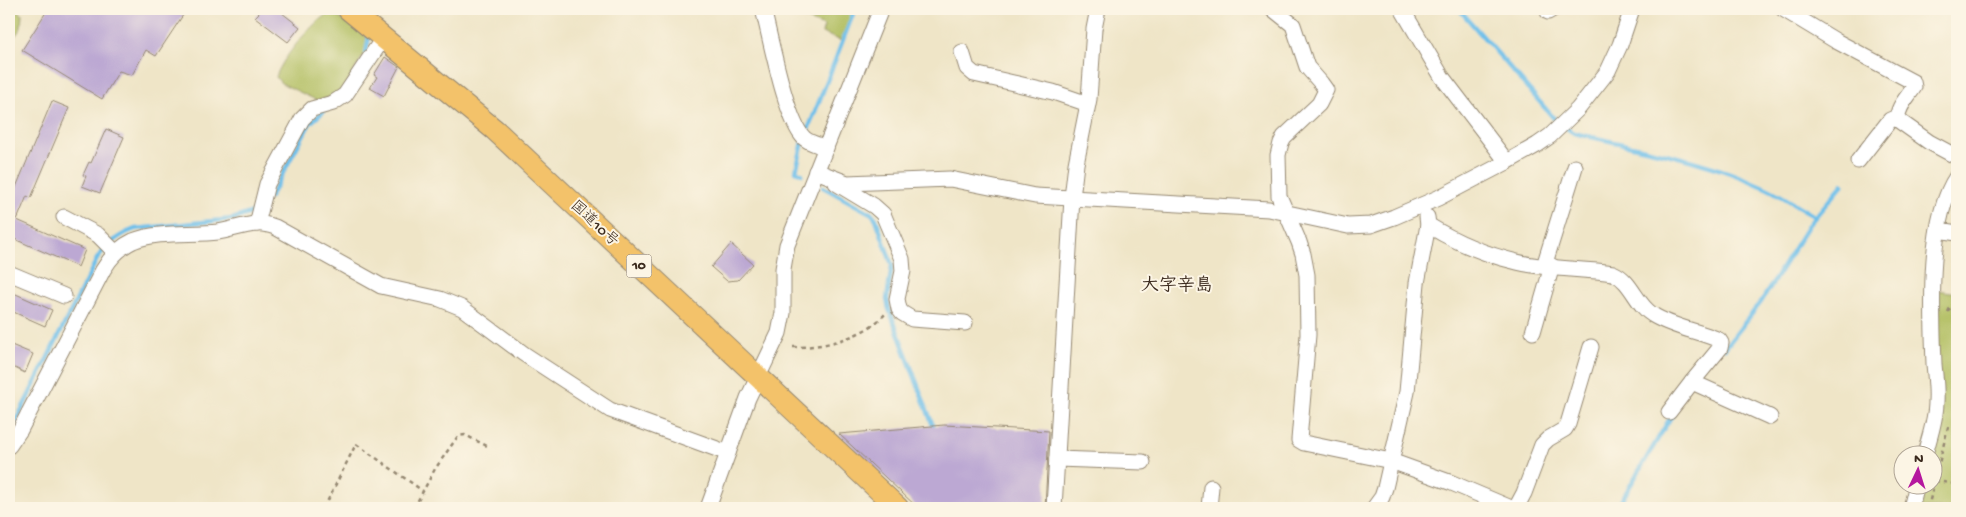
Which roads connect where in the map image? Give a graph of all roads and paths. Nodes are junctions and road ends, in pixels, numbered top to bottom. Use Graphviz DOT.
graph roads {
  1 [pos="762,9"];
  2 [pos="881,9"];
  3 [pos="1098,9"];
  4 [pos="1273,9"];
  5 [pos="1402,9"];
  6 [pos="1632,9"];
  7 [pos="1784,9"];
  8 [pos="363,19"];
  9 [pos="962,52"];
  10 [pos="1088,104"];
  11 [pos="1897,117"];
  12 [pos="826,148"];
  13 [pos="1957,157"];
  14 [pos="1858,161"];
  15 [pos="1508,162"];
  16 [pos="1575,167"];
  17 [pos="816,171"];
  18 [pos="1957,176"];
  19 [pos="835,179"];
  20 [pos="1072,198"];
  21 [pos="1423,205"];
  22 [pos="1286,212"];
  23 [pos="64,216"];
  24 [pos="257,224"];
  25 [pos="1428,225"];
  26 [pos="1938,230"];
  27 [pos="1957,233"];
  28 [pos="116,253"];
  29 [pos="1548,266"];
  30 [pos="9,273"];
  31 [pos="64,296"];
  32 [pos="897,299"];
  33 [pos="965,323"];
  34 [pos="1533,332"];
  35 [pos="793,347"];
  36 [pos="1591,347"];
  37 [pos="758,377"];
  38 [pos="1692,382"];
  39 [pos="1669,412"];
  40 [pos="1770,416"];
  41 [pos="1927,444"];
  42 [pos="9,446"];
  43 [pos="490,447"];
  44 [pos="728,453"];
  45 [pos="1057,459"];
  46 [pos="1391,461"];
  47 [pos="1143,462"];
  48 [pos="1944,482"];
  49 [pos="1957,484"];
  50 [pos="1211,487"];
  51 [pos="423,491"];
  52 [pos="1914,494"];
  53 [pos="324,508"];
  54 [pos="414,508"];
  55 [pos="708,508"];
  56 [pos="898,508"];
  57 [pos="1054,508"];
  58 [pos="1209,508"];
  59 [pos="1374,508"];
  60 [pos="1511,508"];
  61 [pos="1516,508"];
  62 [pos="1911,508"];
  1 -- 12 [label="street"];
  2 -- 12 [label="street"];
  3 -- 10 [label="street"];
  4 -- 22 [label="street"];
  5 -- 15 [label="street"];
  6 -- 15 [label="street"];
  7 -- 11 [label="street"];
  8 -- 24 [label="street"];
  8 -- 37 [label="highway, 国道10号 / 10"];
  9 -- 10 [label="street"];
  10 -- 20 [label="street"];
  11 -- 13 [label="street"];
  11 -- 14 [label="street"];
  12 -- 17 [label="street"];
  15 -- 21 [label="street"];
  16 -- 29 [label="street"];
  17 -- 19 [label="street"];
  17 -- 37 [label="street"];
  18 -- 26 [label="street"];
  19 -- 20 [label="street"];
  19 -- 32 [label="street"];
  20 -- 22 [label="street"];
  20 -- 45 [label="street"];
  21 -- 22 [label="street"];
  21 -- 25 [label="street"];
  22 -- 46 [label="street"];
  23 -- 28 [label="street"];
  24 -- 28 [label="street"];
  24 -- 44 [label="street"];
  25 -- 29 [label="street"];
  25 -- 46 [label="street"];
  26 -- 27 [label="street"];
  26 -- 41 [label="street"];
  28 -- 42 [label="street"];
  29 -- 34 [label="street"];
  29 -- 38 [label="street"];
  30 -- 31 [label="street"];
  32 -- 33 [label="street"];
  32 -- 35 [label="path"];
  36 -- 61 [label="street"];
  37 -- 44 [label="street"];
  37 -- 56 [label="highway, 国道10号 / 10"];
  38 -- 39 [label="street"];
  38 -- 40 [label="street"];
  43 -- 51 [label="path"];
  44 -- 55 [label="street"];
  45 -- 47 [label="street"];
  45 -- 57 [label="street"];
  46 -- 59 [label="street"];
  46 -- 60 [label="street"];
  48 -- 49 [label="path"];
  50 -- 58 [label="street"];
  51 -- 53 [label="path"];
  51 -- 54 [label="path"];
  52 -- 62 [label="street"];
}
